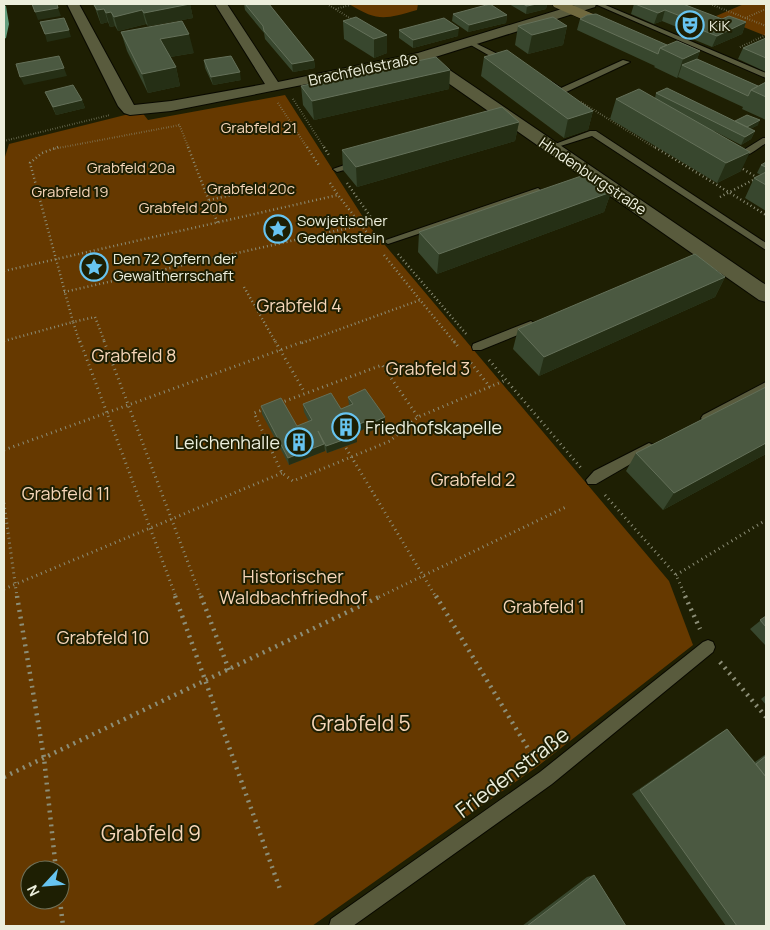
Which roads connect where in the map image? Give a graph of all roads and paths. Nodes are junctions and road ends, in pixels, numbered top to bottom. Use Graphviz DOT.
graph roads {
  1 [pos="73,4"];
  2 [pos="221,4"];
  3 [pos="327,4"];
  4 [pos="350,4"];
  5 [pos="590,4"];
  6 [pos="598,4"];
  7 [pos="710,4"];
  8 [pos="566,7"];
  9 [pos="766,8"];
  10 [pos="335,9"];
  11 [pos="745,18"];
  12 [pos="766,21"];
  13 [pos="757,22"];
  14 [pos="358,24"];
  15 [pos="766,26"];
  16 [pos="766,35"];
  17 [pos="634,37"];
  18 [pos="471,43"];
  19 [pos="719,56"];
  20 [pos="421,57"];
  21 [pos="626,62"];
  22 [pos="512,65"];
  23 [pos="766,76"];
  24 [pos="545,82"];
  25 [pos="561,90"];
  26 [pos="279,91"];
  27 [pos="171,106"];
  28 [pos="130,110"];
  29 [pos="180,126"];
  30 [pos="4,140"];
  31 [pos="766,140"];
  32 [pos="725,146"];
  33 [pos="551,147"];
  34 [pos="365,162"];
  35 [pos="739,167"];
  36 [pos="337,169"];
  37 [pos="323,172"];
  38 [pos="328,180"];
  39 [pos="766,183"];
  40 [pos="543,189"];
  41 [pos="240,193"];
  42 [pos="338,195"];
  43 [pos="209,200"];
  44 [pos="766,215"];
  45 [pos="374,222"];
  46 [pos="218,224"];
  47 [pos="361,226"];
  48 [pos="373,241"];
  49 [pos="388,241"];
  50 [pos="766,247"];
  51 [pos="379,248"];
  52 [pos="55,258"];
  53 [pos="4,271"];
  54 [pos="244,287"];
  55 [pos="64,292"];
  56 [pos="766,295"];
  57 [pos="420,300"];
  58 [pos="73,322"];
  59 [pos="539,322"];
  60 [pos="4,341"];
  61 [pos="477,347"];
  62 [pos="281,350"];
  63 [pos="461,351"];
  64 [pos="467,358"];
  65 [pos="506,380"];
  66 [pos="766,386"];
  67 [pos="490,387"];
  68 [pos="306,393"];
  69 [pos="129,405"];
  70 [pos="105,413"];
  71 [pos="418,417"];
  72 [pos="696,424"];
  73 [pos="660,442"];
  74 [pos="346,448"];
  75 [pos="4,450"];
  76 [pos="352,458"];
  77 [pos="282,473"];
  78 [pos="592,480"];
  79 [pos="4,503"];
  80 [pos="568,506"];
  81 [pos="172,519"];
  82 [pos="766,520"];
  83 [pos="151,527"];
  84 [pos="676,575"];
  85 [pos="424,576"];
  86 [pos="15,585"];
  87 [pos="4,589"];
  88 [pos="708,648"];
  89 [pos="229,670"];
  90 [pos="204,682"];
  91 [pos="766,716"];
  92 [pos="44,758"];
  93 [pos="4,777"];
  94 [pos="546,778"];
  95 [pos="55,860"];
  96 [pos="281,892"];
  97 [pos="61,910"];
  98 [pos="63,926"];
  99 [pos="338,926"];
  1 -- 28 [label="street"];
  2 -- 26 [label="street"];
  3 -- 10 [label="path"];
  4 -- 10 [label="path"];
  5 -- 8 [label="street, Brachfeldstraße"];
  6 -- 19 [label="lane"];
  7 -- 11 [label="path"];
  8 -- 17 [label="street"];
  8 -- 18 [label="street, Brachfeldstraße"];
  9 -- 11 [label="path"];
  10 -- 14 [label="path"];
  11 -- 13 [label="path"];
  12 -- 13 [label="path"];
  13 -- 15 [label="path"];
  16 -- 19 [label="path"];
  18 -- 20 [label="street, Brachfeldstraße"];
  18 -- 22 [label="lane"];
  19 -- 23 [label="lane"];
  20 -- 26 [label="street, Brachfeldstraße"];
  20 -- 33 [label="street, Hindenburgstraße"];
  21 -- 25 [label="lane"];
  24 -- 25 [label="lane"];
  25 -- 44 [label="path"];
  26 -- 27 [label="street, Brachfeldstraße"];
  26 -- 36 [label="path"];
  26 -- 37 [label="path"];
  27 -- 28 [label="street, Brachfeldstraße"];
  27 -- 29 [label="path"];
  28 -- 30 [label="path"];
  29 -- 43 [label="path"];
  29 -- 52 [label="path"];
  31 -- 32 [label="lane"];
  33 -- 50 [label="lane"];
  33 -- 56 [label="street, Hindenburgstraße"];
  34 -- 36 [label="lane"];
  35 -- 39 [label="path"];
  36 -- 45 [label="path"];
  38 -- 42 [label="path"];
  40 -- 49 [label="lane"];
  41 -- 43 [label="path"];
  42 -- 46 [label="path"];
  42 -- 47 [label="path"];
  43 -- 46 [label="path"];
  45 -- 47 [label="path"];
  45 -- 49 [label="path"];
  46 -- 52 [label="path"];
  47 -- 48 [label="path"];
  47 -- 55 [label="path"];
  49 -- 61 [label="path"];
  51 -- 57 [label="path"];
  52 -- 53 [label="path"];
  52 -- 55 [label="path"];
  54 -- 62 [label="path"];
  55 -- 58 [label="path"];
  57 -- 62 [label="path"];
  57 -- 63 [label="path"];
  58 -- 60 [label="path"];
  58 -- 69 [label="path"];
  58 -- 70 [label="path"];
  59 -- 61 [label="lane"];
  61 -- 65 [label="path"];
  62 -- 68 [label="path"];
  62 -- 69 [label="path"];
  64 -- 67 [label="path"];
  65 -- 67 [label="path"];
  65 -- 78 [label="path"];
  66 -- 72 [label="lane"];
  67 -- 71 [label="path"];
  68 -- 71 [label="path"];
  68 -- 77 [label="path"];
  69 -- 70 [label="path"];
  69 -- 81 [label="path"];
  70 -- 75 [label="path"];
  70 -- 83 [label="path"];
  71 -- 76 [label="path"];
  73 -- 78 [label="lane"];
  74 -- 76 [label="path"];
  76 -- 77 [label="path"];
  76 -- 85 [label="path"];
  77 -- 81 [label="path"];
  78 -- 84 [label="path"];
  79 -- 86 [label="path"];
  80 -- 85 [label="path"];
  81 -- 83 [label="path"];
  81 -- 89 [label="path"];
  82 -- 84 [label="path"];
  83 -- 86 [label="path"];
  83 -- 90 [label="path"];
  84 -- 88 [label="path"];
  85 -- 89 [label="path"];
  85 -- 94 [label="path"];
  86 -- 87 [label="path"];
  86 -- 92 [label="path"];
  88 -- 91 [label="path"];
  88 -- 94 [label="lane, Friedenstraße"];
  89 -- 90 [label="path"];
  90 -- 92 [label="path"];
  90 -- 96 [label="path"];
  92 -- 93 [label="path"];
  92 -- 95 [label="path"];
  94 -- 99 [label="lane, Friedenstraße"];
  97 -- 98 [label="path"];
}
